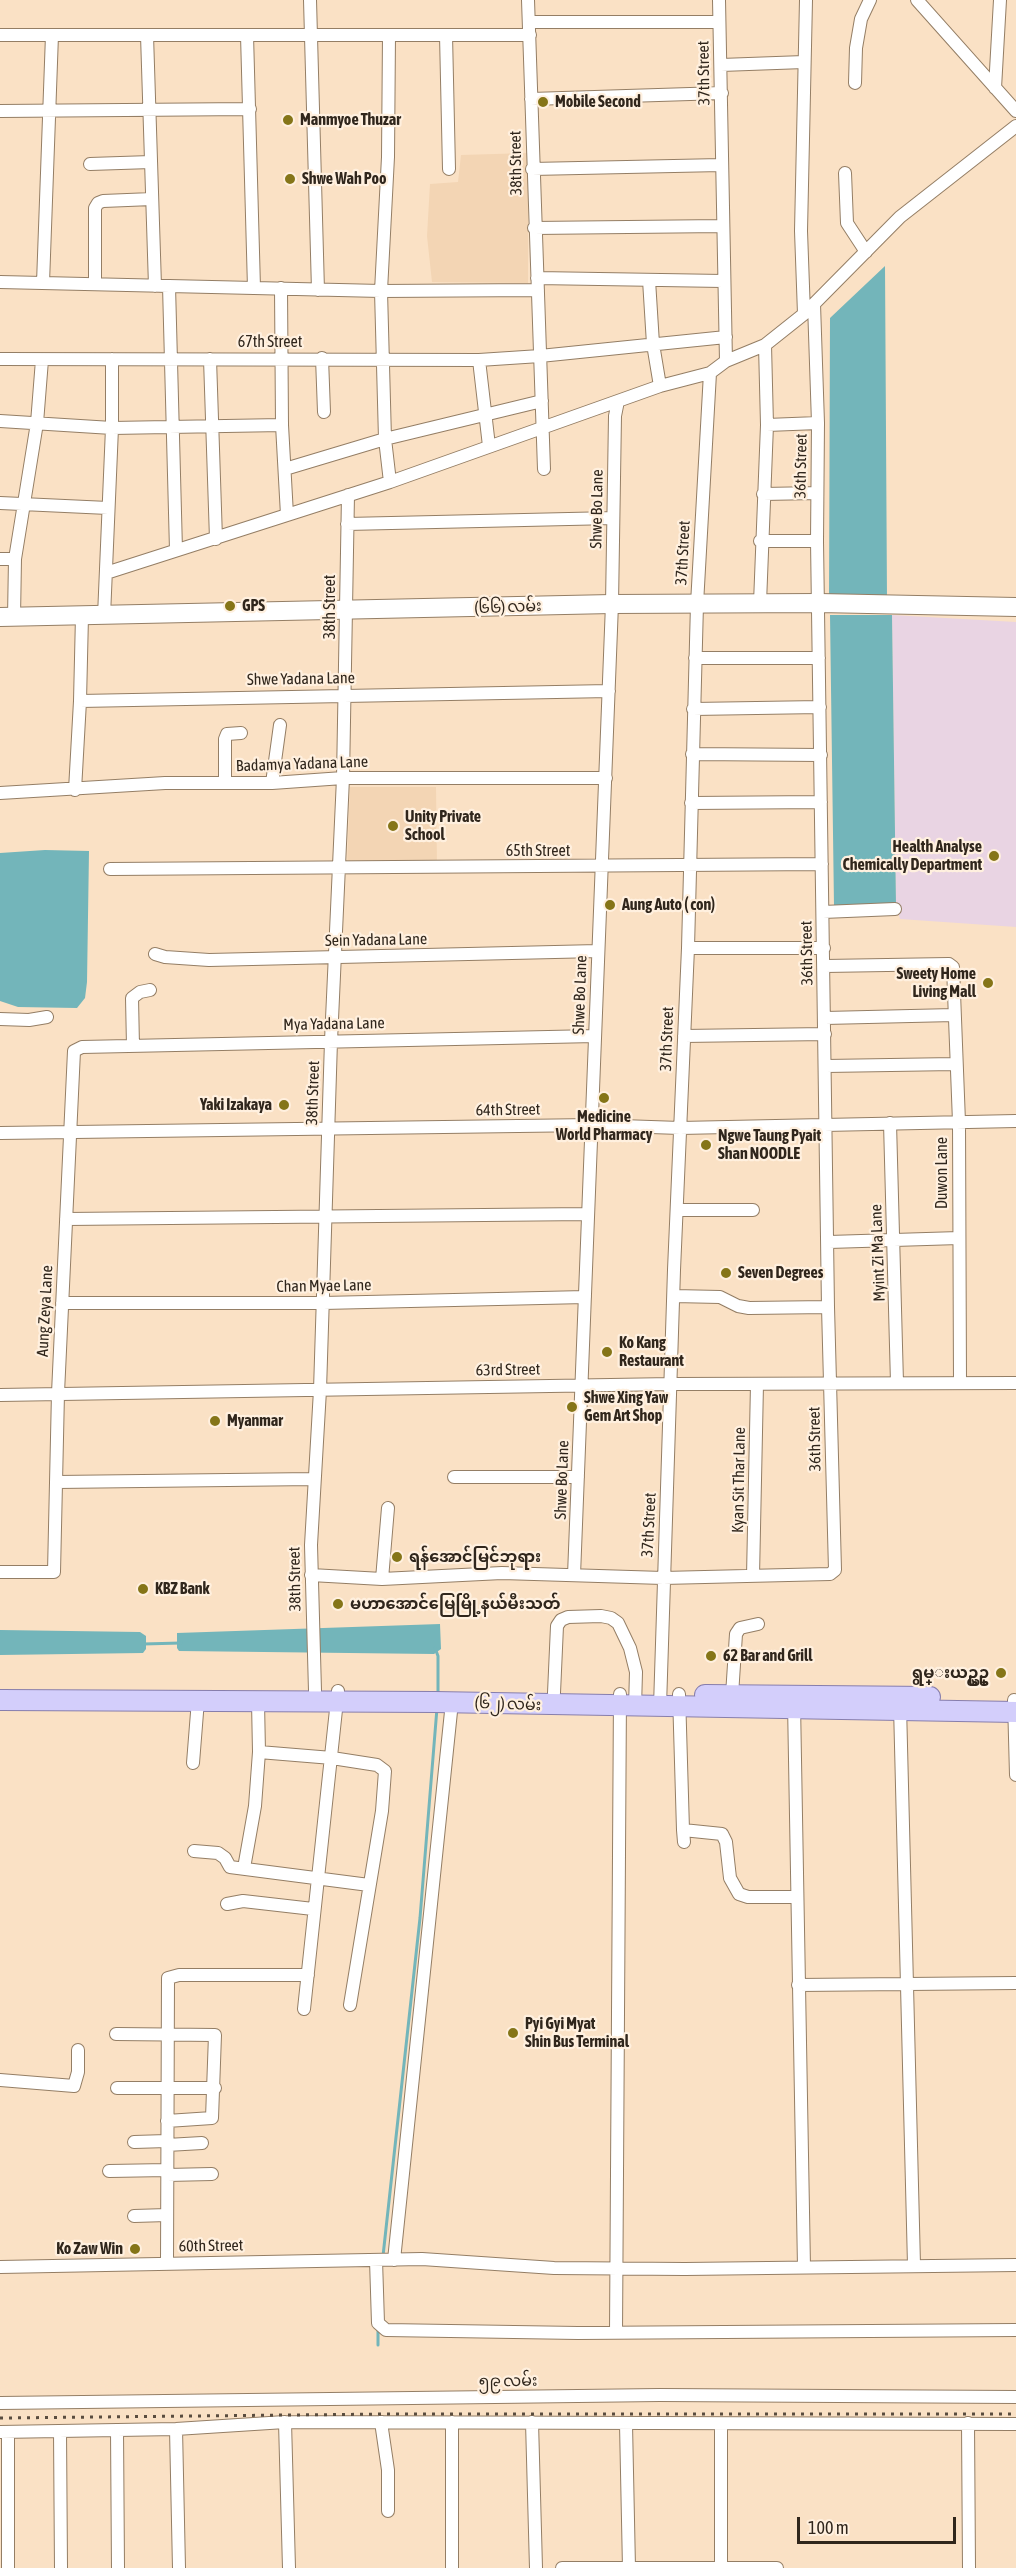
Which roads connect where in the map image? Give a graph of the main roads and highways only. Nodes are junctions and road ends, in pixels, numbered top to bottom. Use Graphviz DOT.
graph roads {
  1 [pos="0,1689"];
  2 [pos="338,1697"];
  3 [pos="442,1698"];
  4 [pos="0,1700"];
  5 [pos="627,1700"];
  6 [pos="670,1700"];
  7 [pos="794,1702"];
  8 [pos="1015,1706"];
  1 -- 2 [label="main road, (၆၂) လမ်း"];
  2 -- 3 [label="main road, (၆၂) လမ်း"];
  2 -- 4 [label="main road, (၆၂) လမ်း"];
  3 -- 5 [label="main road, (၆၂) လမ်း"];
  3 -- 5 [label="main road, (၆၂) လမ်း"];
  5 -- 6 [label="main road, (၆၂) လမ်း"];
  6 -- 7 [label="main road, (၆၂) လမ်း"];
  6 -- 7 [label="main road, (၆၂) လမ်း"];
  7 -- 8 [label="main road, (၆၂) လမ်း"];
}
